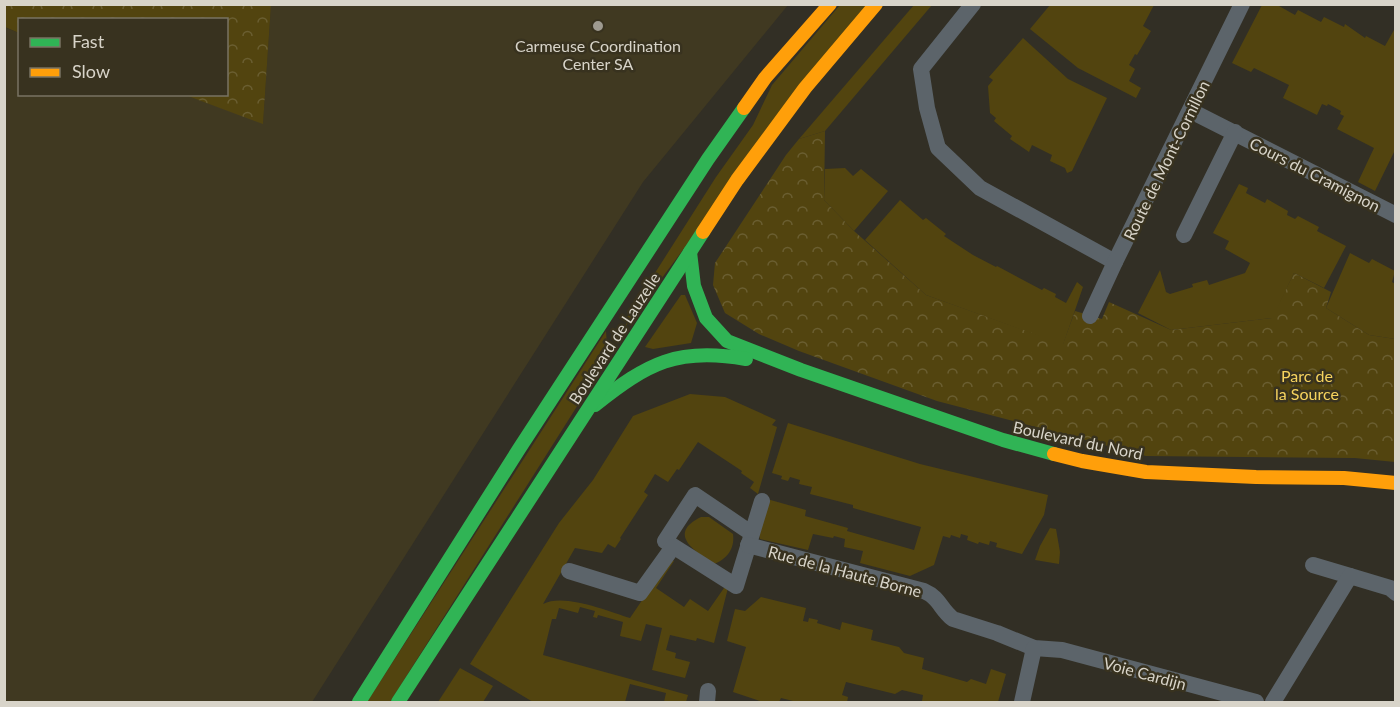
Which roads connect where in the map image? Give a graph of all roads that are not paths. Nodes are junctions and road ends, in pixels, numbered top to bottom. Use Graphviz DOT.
graph roads {
  1 [pos="821,4"];
  2 [pos="830,4"];
  3 [pos="876,4"];
  4 [pos="973,4"];
  5 [pos="1242,4"];
  6 [pos="808,29"];
  7 [pos="1191,111"];
  8 [pos="1235,132"];
  9 [pos="1395,215"];
  10 [pos="1184,234"];
  11 [pos="690,252"];
  12 [pos="1115,262"];
  13 [pos="627,282"];
  14 [pos="623,314"];
  15 [pos="1090,316"];
  16 [pos="622,334"];
  17 [pos="623,352"];
  18 [pos="652,367"];
  19 [pos="801,370"];
  20 [pos="584,414"];
  21 [pos="1395,483"];
  22 [pos="762,501"];
  23 [pos="749,539"];
  24 [pos="673,547"];
  25 [pos="1313,565"];
  26 [pos="569,571"];
  27 [pos="1350,576"];
  28 [pos="1395,593"];
  29 [pos="1034,648"];
  30 [pos="1196,695"];
  31 [pos="359,702"];
  32 [pos="398,702"];
  33 [pos="1022,702"];
  34 [pos="1256,702"];
  35 [pos="1273,702"];
  1 -- 6 [label="street"];
  2 -- 6 [label="main road, Boulevard de Lauzelle"];
  3 -- 11 [label="main road, Boulevard de Lauzelle"];
  4 -- 12 [label="street"];
  5 -- 7 [label="street, Route de Mont-Cornillon"];
  6 -- 13 [label="main road, Boulevard de Lauzelle"];
  7 -- 8 [label="street, Cours du Cramignon"];
  7 -- 12 [label="street, Route de Mont-Cornillon"];
  8 -- 9 [label="street, Cours du Cramignon"];
  8 -- 10 [label="street, Cours du Cramignon"];
  11 -- 17 [label="main road, Boulevard de Lauzelle"];
  11 -- 19 [label="main road, Boulevard du Nord"];
  12 -- 15 [label="street, Route de Mont-Cornillon"];
  13 -- 14 [label="main road"];
  13 -- 31 [label="main road, Boulevard de Lauzelle"];
  16 -- 17 [label="main road"];
  17 -- 18 [label="main road"];
  17 -- 20 [label="main road, Boulevard de Lauzelle"];
  18 -- 19 [label="main road, Boulevard du Nord"];
  18 -- 20 [label="main road, Boulevard du Nord"];
  19 -- 21 [label="main road, Boulevard du Nord"];
  20 -- 32 [label="main road, Boulevard de Lauzelle"];
  22 -- 23 [label="street"];
  23 -- 24 [label="street"];
  23 -- 24 [label="street, Rue de la Haute Borne"];
  23 -- 29 [label="street, Rue de la Haute Borne"];
  24 -- 26 [label="street, Rue de la Haute Borne"];
  25 -- 27 [label="street"];
  27 -- 28 [label="street"];
  27 -- 35 [label="street"];
  29 -- 30 [label="street, Voie Cardijn"];
  29 -- 33 [label="street"];
  30 -- 34 [label="street, Voie Cardijn"];
}
